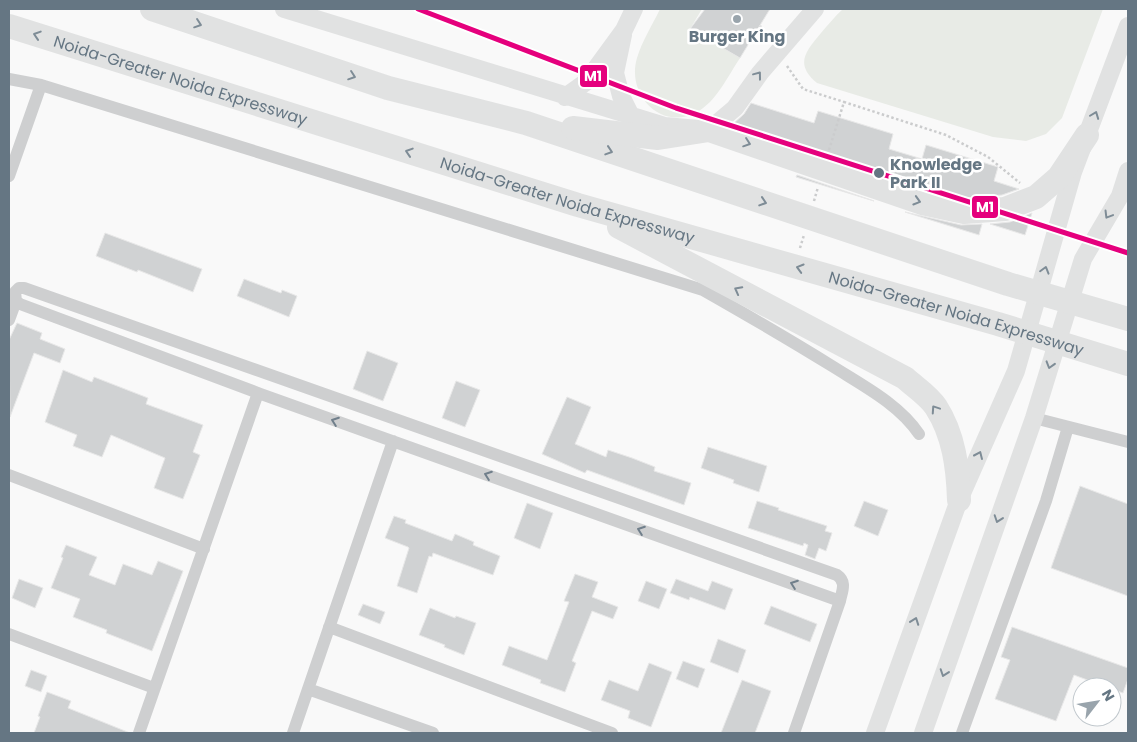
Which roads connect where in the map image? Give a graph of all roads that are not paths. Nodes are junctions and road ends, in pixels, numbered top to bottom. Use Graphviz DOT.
graph roads {
  1 [pos="152,9"];
  2 [pos="284,9"];
  3 [pos="634,9"];
  4 [pos="815,9"];
  5 [pos="9,26"];
  6 [pos="1128,26"];
  7 [pos="624,30"];
  8 [pos="9,78"];
  9 [pos="41,85"];
  10 [pos="565,97"];
  11 [pos="631,116"];
  12 [pos="526,123"];
  13 [pos="709,130"];
  14 [pos="1087,135"];
  15 [pos="1128,171"];
  16 [pos="9,176"];
  17 [pos="578,205"];
  18 [pos="13,294"];
  19 [pos="1128,319"];
  20 [pos="9,320"];
  21 [pos="1128,364"];
  22 [pos="258,393"];
  23 [pos="1034,418"];
  24 [pos="1068,427"];
  25 [pos="919,434"];
  26 [pos="393,441"];
  27 [pos="1128,442"];
  28 [pos="9,475"];
  29 [pos="959,500"];
  30 [pos="204,549"];
  31 [pos="840,601"];
  32 [pos="329,628"];
  33 [pos="9,634"];
  34 [pos="154,688"];
  35 [pos="308,689"];
  36 [pos="139,733"];
  37 [pos="293,733"];
  38 [pos="433,733"];
  39 [pos="612,733"];
  40 [pos="794,733"];
  41 [pos="875,733"];
  42 [pos="923,733"];
  43 [pos="962,733"];
  1 -- 12 [label="highway, one-way"];
  2 -- 10 [label="street"];
  3 -- 7 [label="street"];
  13 -- 4 [label="street, one-way"];
  17 -- 5 [label="highway, Noida-Greater Noida Expressway, one-way"];
  14 -- 6 [label="street, one-way"];
  7 -- 10 [label="street"];
  7 -- 11 [label="street"];
  8 -- 9 [label="street"];
  9 -- 16 [label="street"];
  9 -- 25 [label="street"];
  10 -- 11 [label="street"];
  11 -- 13 [label="street"];
  12 -- 13 [label="highway"];
  12 -- 19 [label="highway, one-way"];
  13 -- 14 [label="highway, one-way"];
  29 -- 14 [label="street, one-way"];
  15 -- 23 [label="street, one-way"];
  21 -- 17 [label="highway, Noida-Greater Noida Expressway, one-way"];
  29 -- 17 [label="highway, one-way"];
  18 -- 20 [label="street"];
  18 -- 22 [label="street"];
  18 -- 31 [label="street"];
  26 -- 22 [label="street, one-way"];
  22 -- 30 [label="street"];
  23 -- 24 [label="street"];
  23 -- 42 [label="street, one-way"];
  24 -- 27 [label="street"];
  24 -- 43 [label="street"];
  31 -- 26 [label="street, one-way"];
  26 -- 32 [label="street"];
  28 -- 30 [label="street"];
  41 -- 29 [label="street, one-way"];
  30 -- 34 [label="street"];
  31 -- 40 [label="street"];
  32 -- 35 [label="street"];
  32 -- 39 [label="street"];
  33 -- 34 [label="street"];
  34 -- 36 [label="street"];
  35 -- 37 [label="street"];
  35 -- 38 [label="street"];
}
